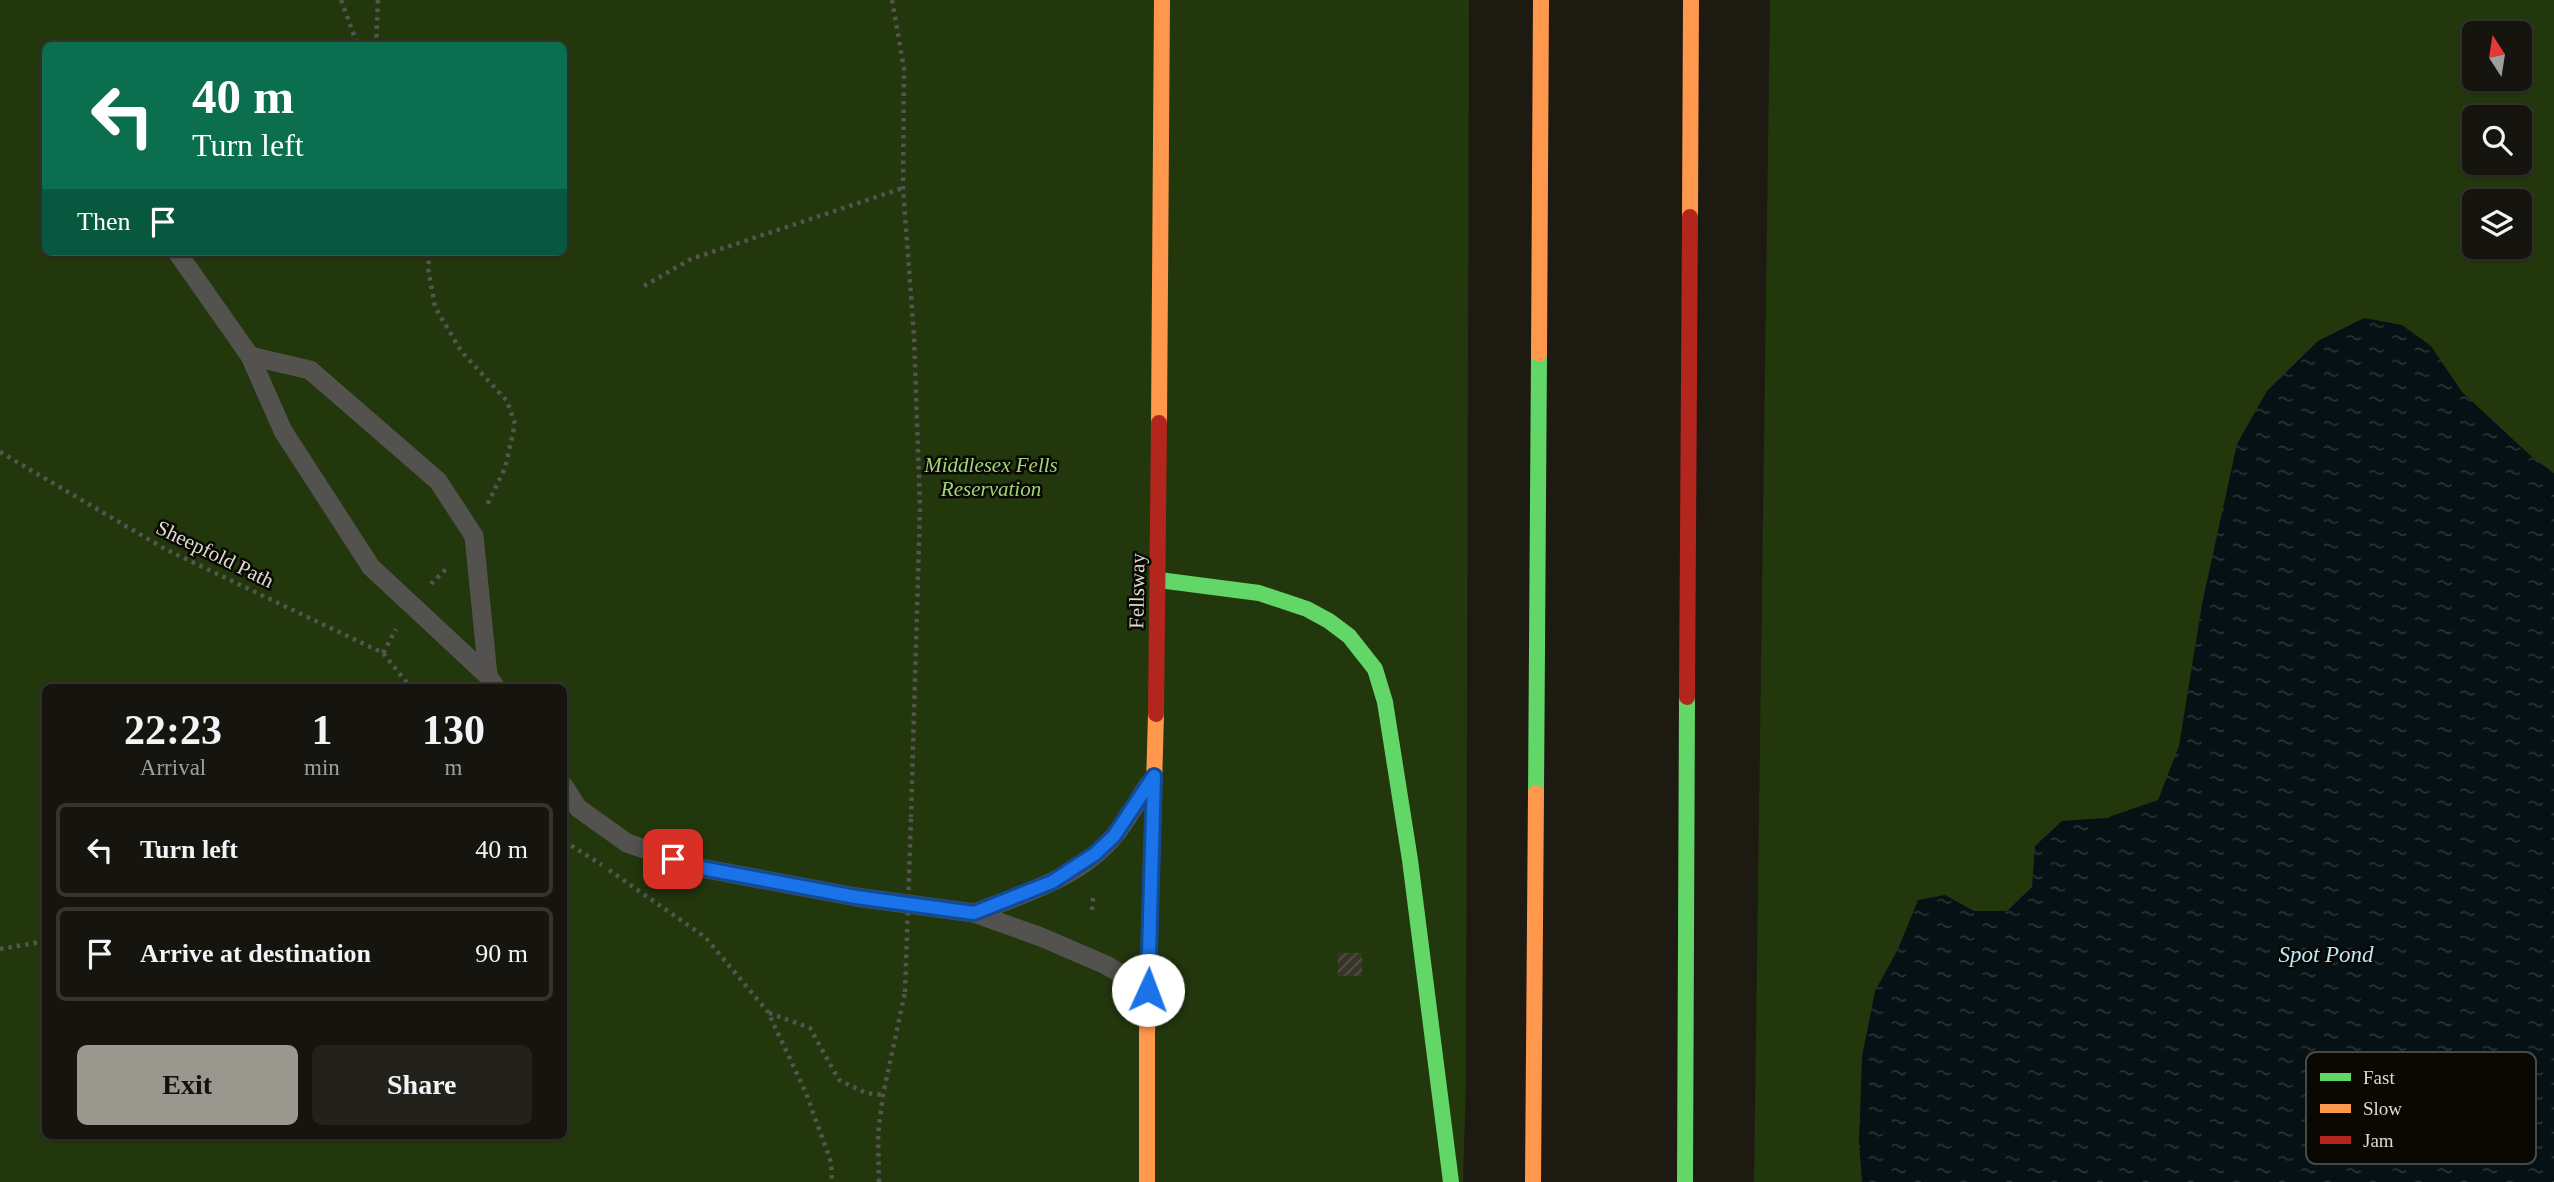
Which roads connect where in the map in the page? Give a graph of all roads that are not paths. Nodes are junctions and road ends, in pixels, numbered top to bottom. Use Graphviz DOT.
graph roads {
  1 [pos="1162,0"];
  2 [pos="1541,0"];
  3 [pos="1691,0"];
  4 [pos="180,256"];
  5 [pos="250,355"];
  6 [pos="1159,580"];
  7 [pos="492,682"];
  8 [pos="1154,776"];
  9 [pos="567,791"];
  10 [pos="974,913"];
  11 [pos="1148,990"];
  12 [pos="1147,1182"];
  13 [pos="1451,1182"];
  14 [pos="1533,1182"];
  15 [pos="1685,1182"];
  1 -- 6 [label="main road, Fellsway"];
  2 -- 14 [label="main road"];
  3 -- 15 [label="main road"];
  4 -- 5 [label="lane"];
  5 -- 7 [label="lane"];
  5 -- 7 [label="lane"];
  6 -- 8 [label="main road, Fellsway"];
  6 -- 13 [label="main road"];
  8 -- 10 [label="lane"];
  8 -- 11 [label="main road, Fellsway"];
  9 -- 10 [label="lane"];
  10 -- 11 [label="lane"];
  11 -- 12 [label="main road, Fellsway"];
}
